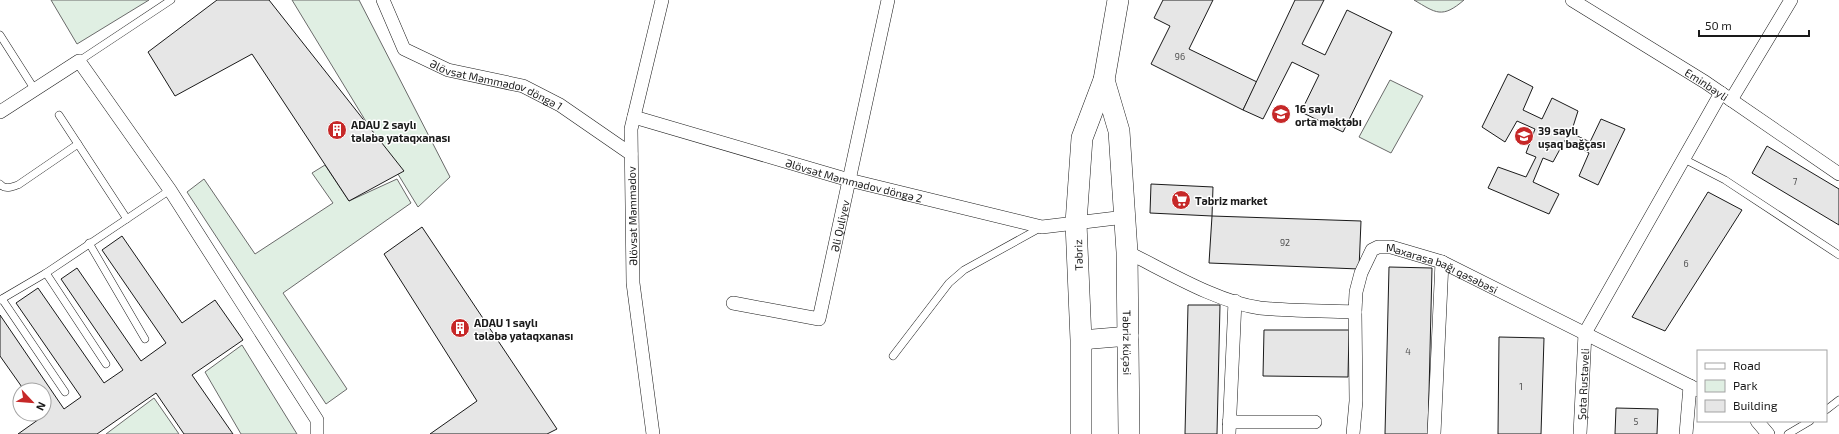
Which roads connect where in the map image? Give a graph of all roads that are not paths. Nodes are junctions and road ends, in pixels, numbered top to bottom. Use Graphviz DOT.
graph roads {
  1 [pos="171,0"];
  2 [pos="383,0"];
  3 [pos="662,0"];
  4 [pos="888,0"];
  5 [pos="1118,0"];
  6 [pos="1572,0"];
  7 [pos="1790,0"];
  8 [pos="0,35"];
  9 [pos="79,61"];
  10 [pos="1104,80"];
  11 [pos="35,90"];
  12 [pos="1726,96"];
  13 [pos="0,112"];
  14 [pos="59,115"];
  15 [pos="634,117"];
  16 [pos="78,144"];
  17 [pos="631,154"];
  18 [pos="1684,159"];
  19 [pos="1839,174"];
  20 [pos="848,180"];
  21 [pos="0,184"];
  22 [pos="170,190"];
  23 [pos="1125,217"];
  24 [pos="126,219"];
  25 [pos="1076,223"];
  26 [pos="1042,227"];
  27 [pos="89,243"];
  28 [pos="1127,252"];
  29 [pos="1839,255"];
  30 [pos="1442,262"];
  31 [pos="46,273"];
  32 [pos="1,300"];
  33 [pos="1235,301"];
  34 [pos="733,303"];
  35 [pos="1355,312"];
  36 [pos="1585,333"];
  37 [pos="1129,336"];
  38 [pos="145,339"];
  39 [pos="1081,340"];
  40 [pos="893,356"];
  41 [pos="106,364"];
  42 [pos="1694,388"];
  43 [pos="65,392"];
  44 [pos="1839,400"];
  45 [pos="1827,409"];
  46 [pos="1315,422"];
  47 [pos="1758,422"];
  48 [pos="1808,422"];
  49 [pos="1229,428"];
  50 [pos="317,434"];
  51 [pos="653,434"];
  52 [pos="1081,434"];
  53 [pos="1129,434"];
  54 [pos="1353,434"];
  55 [pos="1434,434"];
  56 [pos="1580,434"];
  57 [pos="1686,434"];
  58 [pos="1768,434"];
  59 [pos="1788,434"];
  1 -- 9 [label="lane"];
  2 -- 17 [label="street, Əlövsət Məmmədov döngə 1"];
  3 -- 15 [label="street, Əlövsət Məmmədov"];
  4 -- 20 [label="street, Əli Quliyev"];
  5 -- 10 [label="main road, Təbriz"];
  6 -- 12 [label="street, Eminbəyli"];
  7 -- 12 [label="street"];
  8 -- 11 [label="lane"];
  9 -- 11 [label="street"];
  9 -- 22 [label="street"];
  10 -- 23 [label="main road, Təbriz"];
  10 -- 25 [label="main road, Təbriz"];
  11 -- 13 [label="street"];
  12 -- 18 [label="street"];
  12 -- 19 [label="street, Eminbəyli"];
  14 -- 16 [label="lane"];
  15 -- 17 [label="street, Əlövsət Məmmədov"];
  15 -- 20 [label="street, Əlövsət Məmmədov döngə 2"];
  16 -- 21 [label="lane"];
  16 -- 24 [label="lane"];
  17 -- 51 [label="street, Əlövsət Məmmədov"];
  18 -- 29 [label="lane"];
  18 -- 36 [label="street"];
  20 -- 26 [label="street, Əlövsət Məmmədov döngə 2"];
  20 -- 34 [label="street, Əli Quliyev"];
  22 -- 24 [label="lane"];
  22 -- 50 [label="street"];
  23 -- 25 [label="street, Əlövsət Məmmədov döngə 2"];
  23 -- 28 [label="main road, Təbriz"];
  24 -- 27 [label="lane"];
  25 -- 26 [label="street, Əlövsət Məmmədov döngə 2"];
  25 -- 39 [label="main road, Təbriz"];
  26 -- 40 [label="lane"];
  27 -- 31 [label="lane"];
  27 -- 38 [label="lane"];
  28 -- 33 [label="street"];
  28 -- 37 [label="main road, Təbriz küçəsi"];
  30 -- 35 [label="street, Maxarasa bağı qəsəbəsi"];
  30 -- 36 [label="street, Maxarasa bağı qəsəbəsi"];
  30 -- 55 [label="street"];
  31 -- 32 [label="lane"];
  31 -- 41 [label="lane"];
  32 -- 43 [label="lane"];
  33 -- 35 [label="street"];
  33 -- 49 [label="street"];
  35 -- 54 [label="street"];
  36 -- 42 [label="street, Maxarasa bağı qəsəbəsi"];
  36 -- 56 [label="street, Şota Rustaveli"];
  37 -- 39 [label="main road"];
  37 -- 53 [label="main road, Təbriz küçəsi"];
  39 -- 52 [label="main road, Təbriz"];
  42 -- 57 [label="street"];
  44 -- 45 [label="lane"];
  46 -- 49 [label="street"];
  47 -- 58 [label="street"];
  48 -- 59 [label="lane"];
}
